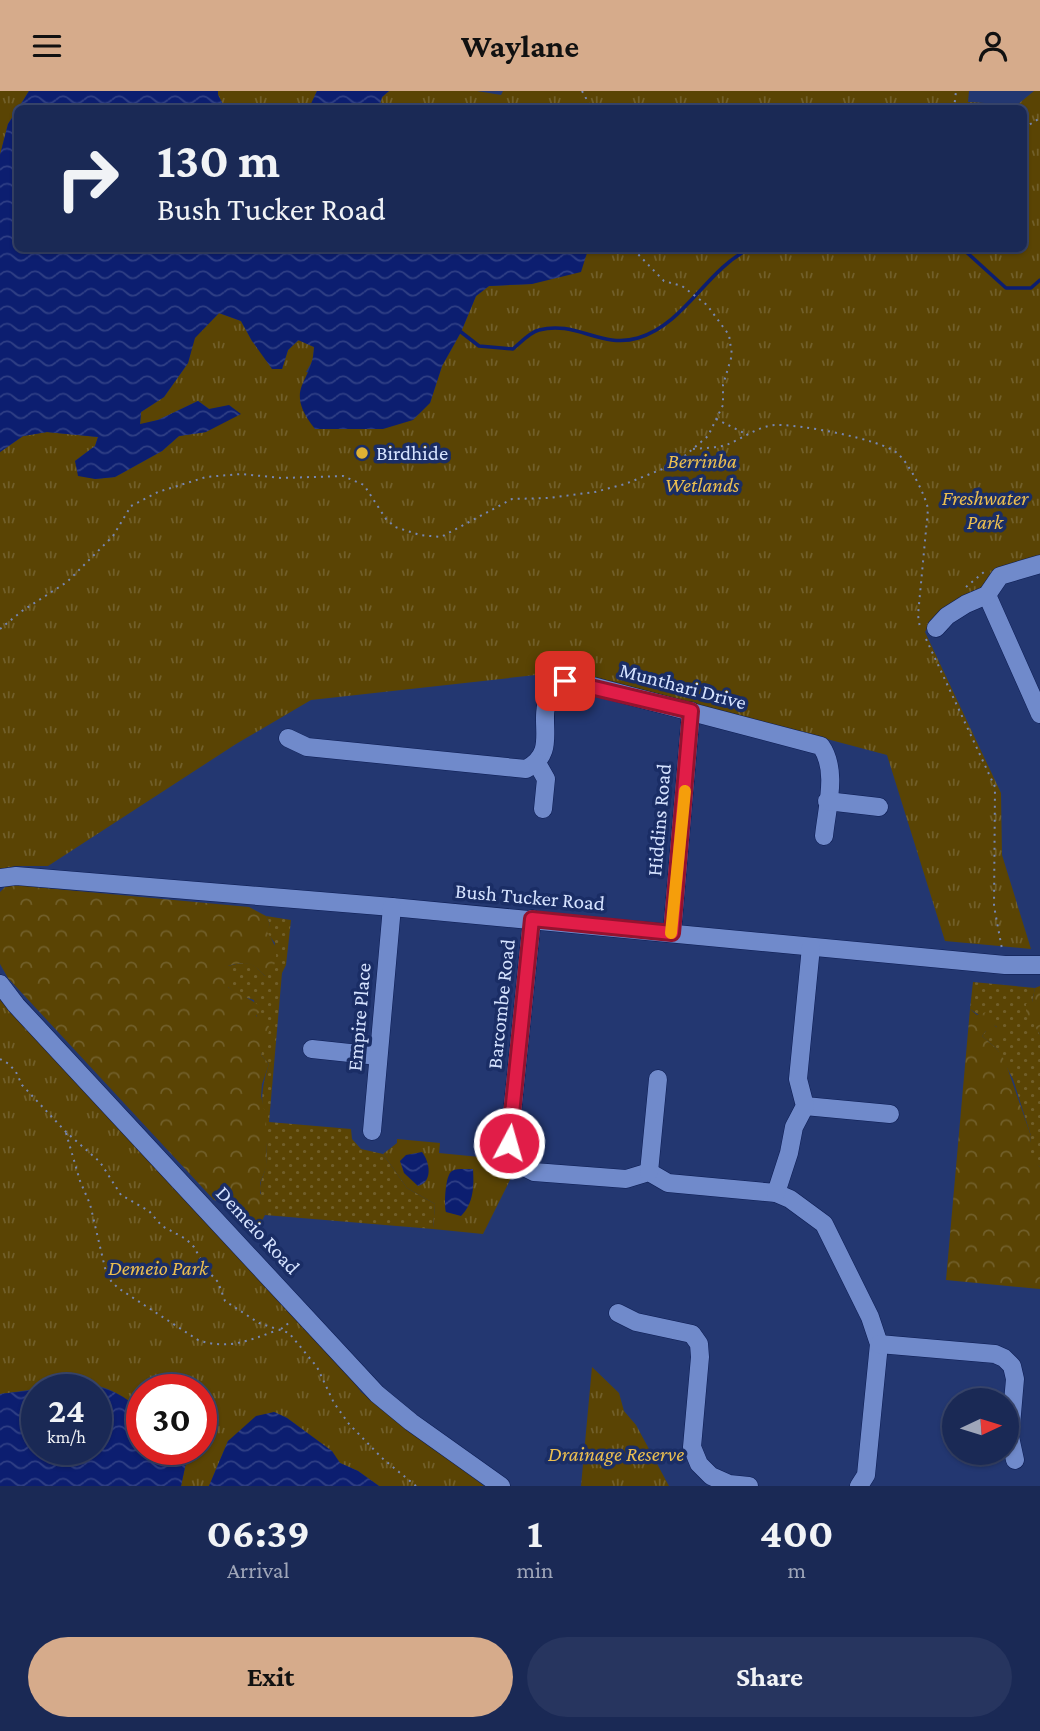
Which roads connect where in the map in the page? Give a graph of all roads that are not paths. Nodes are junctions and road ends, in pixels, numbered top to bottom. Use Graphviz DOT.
graph roads {
  1 [pos="1040,564"];
  2 [pos="987,595"];
  3 [pos="936,628"];
  4 [pos="691,711"];
  5 [pos="1040,714"];
  6 [pos="288,738"];
  7 [pos="537,763"];
  8 [pos="827,801"];
  9 [pos="879,807"];
  10 [pos="543,809"];
  11 [pos="824,836"];
  12 [pos="8,877"];
  13 [pos="392,907"];
  14 [pos="532,919"];
  15 [pos="672,933"];
  16 [pos="810,947"];
  17 [pos="1040,965"];
  18 [pos="0,983"];
  19 [pos="312,1049"];
  20 [pos="378,1056"];
  21 [pos="658,1079"];
  22 [pos="805,1106"];
  23 [pos="890,1114"];
  24 [pos="372,1131"];
  25 [pos="649,1172"];
  26 [pos="776,1193"];
  27 [pos="618,1314"];
  28 [pos="879,1344"];
  29 [pos="1014,1388"];
  30 [pos="501,1486"];
  31 [pos="749,1486"];
  32 [pos="859,1486"];
  1 -- 2 [label="street"];
  2 -- 3 [label="street"];
  2 -- 5 [label="street"];
  4 -- 7 [label="street, Munthari Drive"];
  4 -- 8 [label="street, Munthari Drive"];
  4 -- 15 [label="street, Hiddins Road"];
  6 -- 7 [label="street"];
  7 -- 10 [label="street, Munthari Drive"];
  8 -- 9 [label="street"];
  8 -- 11 [label="street, Munthari Drive"];
  12 -- 13 [label="street, Bush Tucker Road"];
  13 -- 14 [label="street, Bush Tucker Road"];
  13 -- 20 [label="street, Empire Place"];
  14 -- 15 [label="street, Bush Tucker Road"];
  14 -- 25 [label="street, Barcombe Road"];
  15 -- 16 [label="street, Bush Tucker Road"];
  16 -- 17 [label="street, Bush Tucker Road"];
  16 -- 22 [label="street"];
  18 -- 30 [label="street, Demeio Road"];
  19 -- 20 [label="street"];
  20 -- 24 [label="street, Empire Place"];
  21 -- 25 [label="street"];
  22 -- 23 [label="street"];
  22 -- 26 [label="street"];
  25 -- 26 [label="street"];
  26 -- 28 [label="street"];
  27 -- 31 [label="street"];
  28 -- 29 [label="street"];
  28 -- 32 [label="street"];
}
